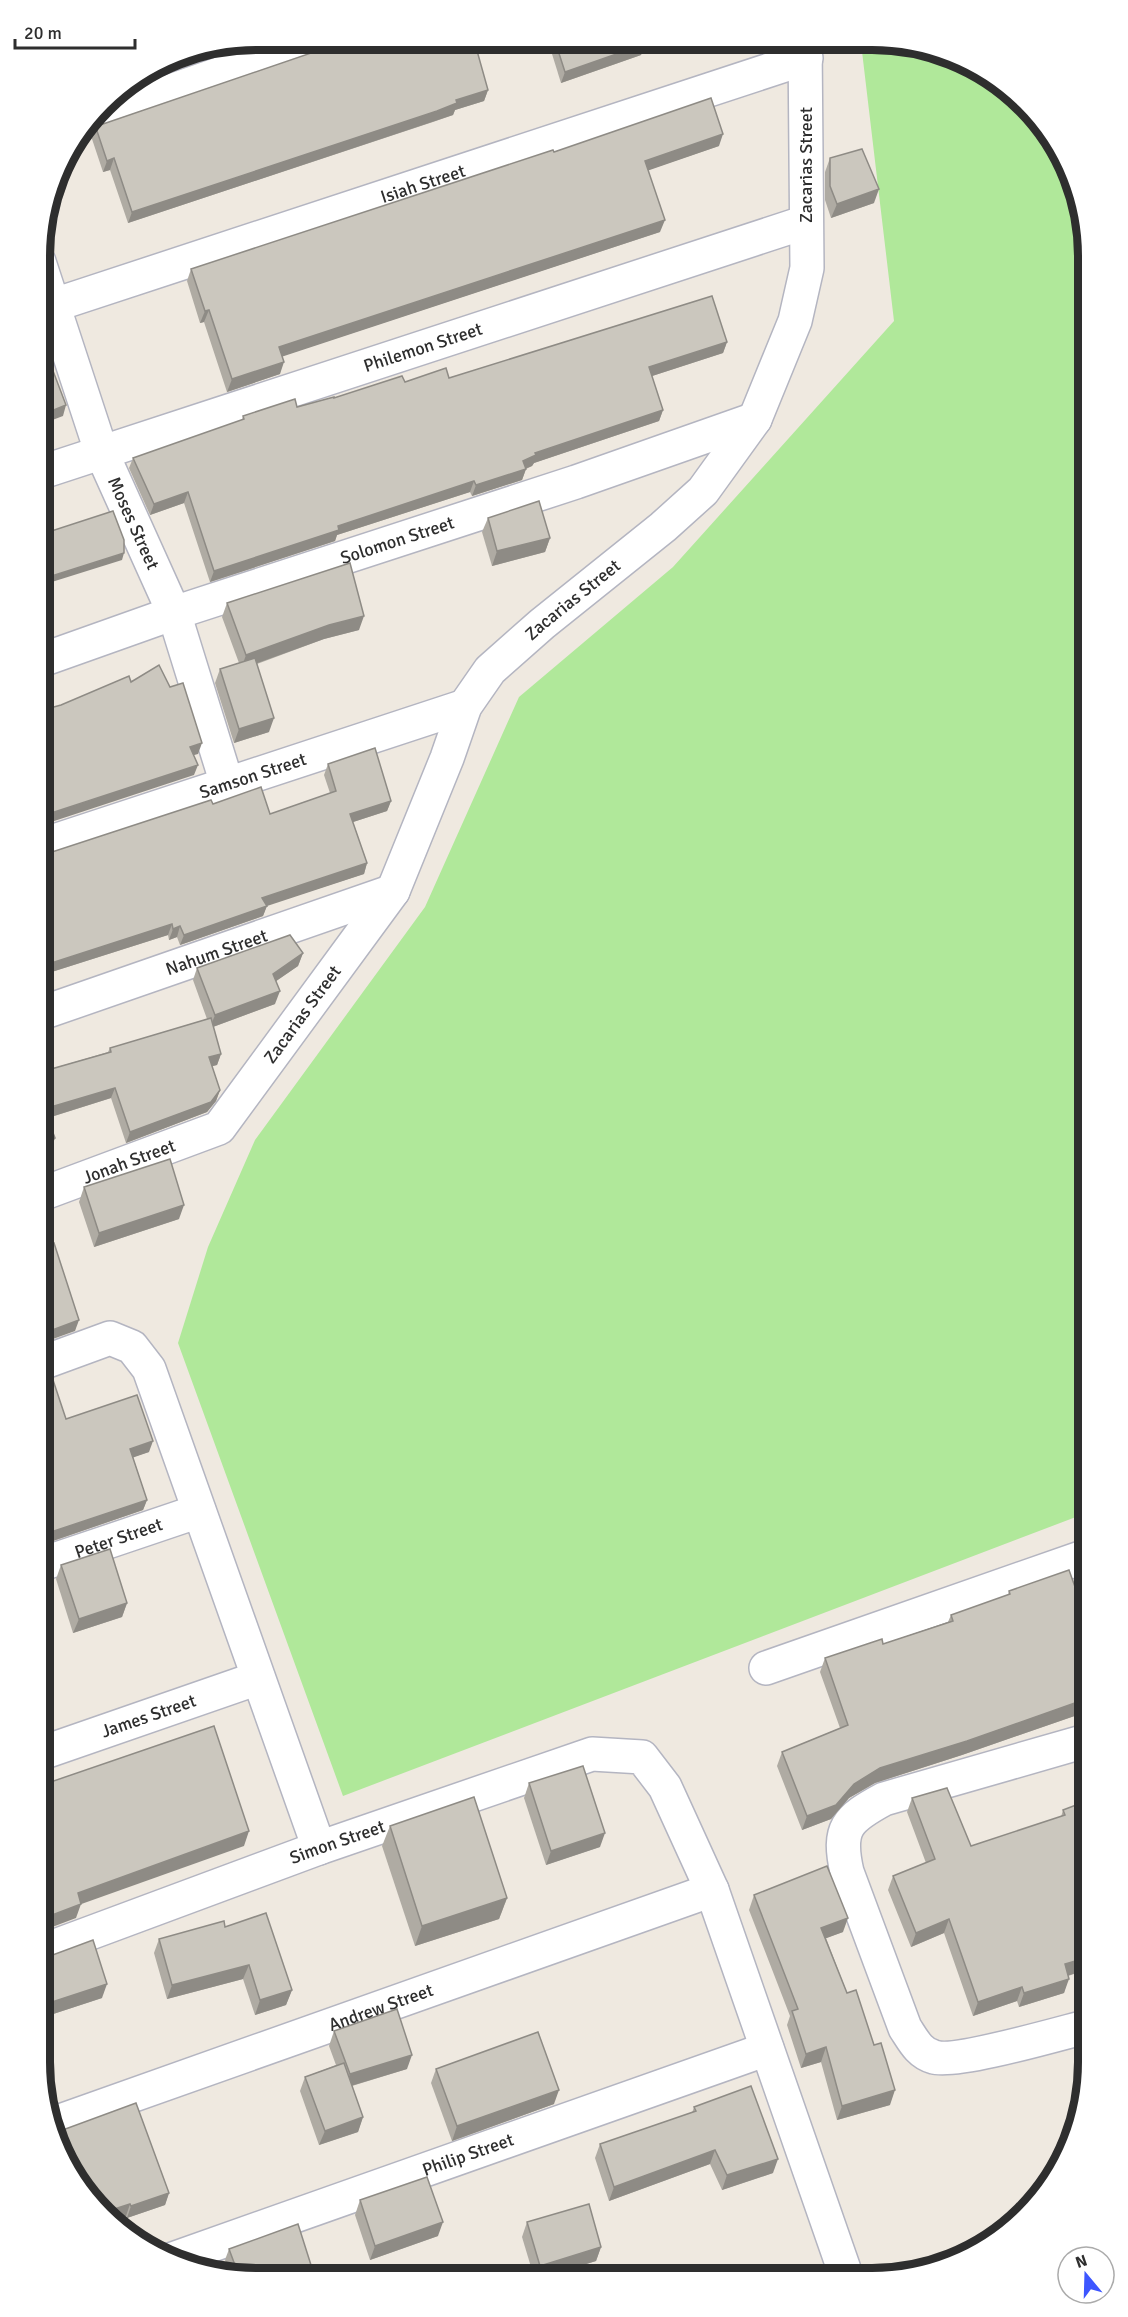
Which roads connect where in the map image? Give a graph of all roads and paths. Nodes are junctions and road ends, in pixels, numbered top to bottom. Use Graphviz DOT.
graph roads {
  1 [pos="288,50"];
  2 [pos="806,50"];
  3 [pos="107,113"];
  4 [pos="806,222"];
  5 [pos="50,307"];
  6 [pos="50,316"];
  7 [pos="755,419"];
  8 [pos="101,451"];
  9 [pos="50,468"];
  10 [pos="174,613"];
  11 [pos="50,657"];
  12 [pos="465,706"];
  13 [pos="227,784"];
  14 [pos="50,842"];
  15 [pos="393,891"];
  16 [pos="50,1010"];
  17 [pos="219,1128"];
  18 [pos="50,1191"];
  19 [pos="50,1360"];
  20 [pos="199,1511"];
  21 [pos="1078,1559"];
  22 [pos="50,1561"];
  23 [pos="766,1668"];
  24 [pos="258,1678"];
  25 [pos="1078,1743"];
  26 [pos="50,1750"];
  27 [pos="319,1848"];
  28 [pos="712,1890"];
  29 [pos="50,1948"];
  30 [pos="1078,2029"];
  31 [pos="767,2049"];
  32 [pos="58,2122"];
  33 [pos="185,2255"];
  34 [pos="844,2268"];
  1 -- 3 [label="street"];
  2 -- 4 [label="street, Zacarias Street"];
  2 -- 5 [label="street, Isiah Street"];
  4 -- 7 [label="street, Zacarias Street"];
  4 -- 8 [label="street, Philemon Street"];
  6 -- 8 [label="street, Moses Street"];
  7 -- 10 [label="street, Solomon Street"];
  7 -- 12 [label="street, Zacarias Street"];
  8 -- 9 [label="street, Philemon Street"];
  8 -- 10 [label="street, Moses Street"];
  10 -- 11 [label="street, Solomon Street"];
  10 -- 13 [label="street, Moses Street"];
  12 -- 13 [label="street, Samson Street"];
  12 -- 15 [label="street, Zacarias Street"];
  13 -- 14 [label="street, Samson Street"];
  15 -- 16 [label="street, Nahum Street"];
  15 -- 17 [label="street, Zacarias Street"];
  17 -- 18 [label="street, Jonah Street"];
  19 -- 20 [label="street"];
  20 -- 22 [label="street, Peter Street"];
  20 -- 24 [label="street"];
  21 -- 23 [label="street"];
  24 -- 26 [label="street, James Street"];
  24 -- 27 [label="street"];
  25 -- 30 [label="street"];
  27 -- 28 [label="street, Simon Street"];
  27 -- 29 [label="street, Simon Street"];
  28 -- 31 [label="street"];
  28 -- 32 [label="street, Andrew Street"];
  31 -- 33 [label="street, Philip Street"];
  31 -- 34 [label="street"];
}
